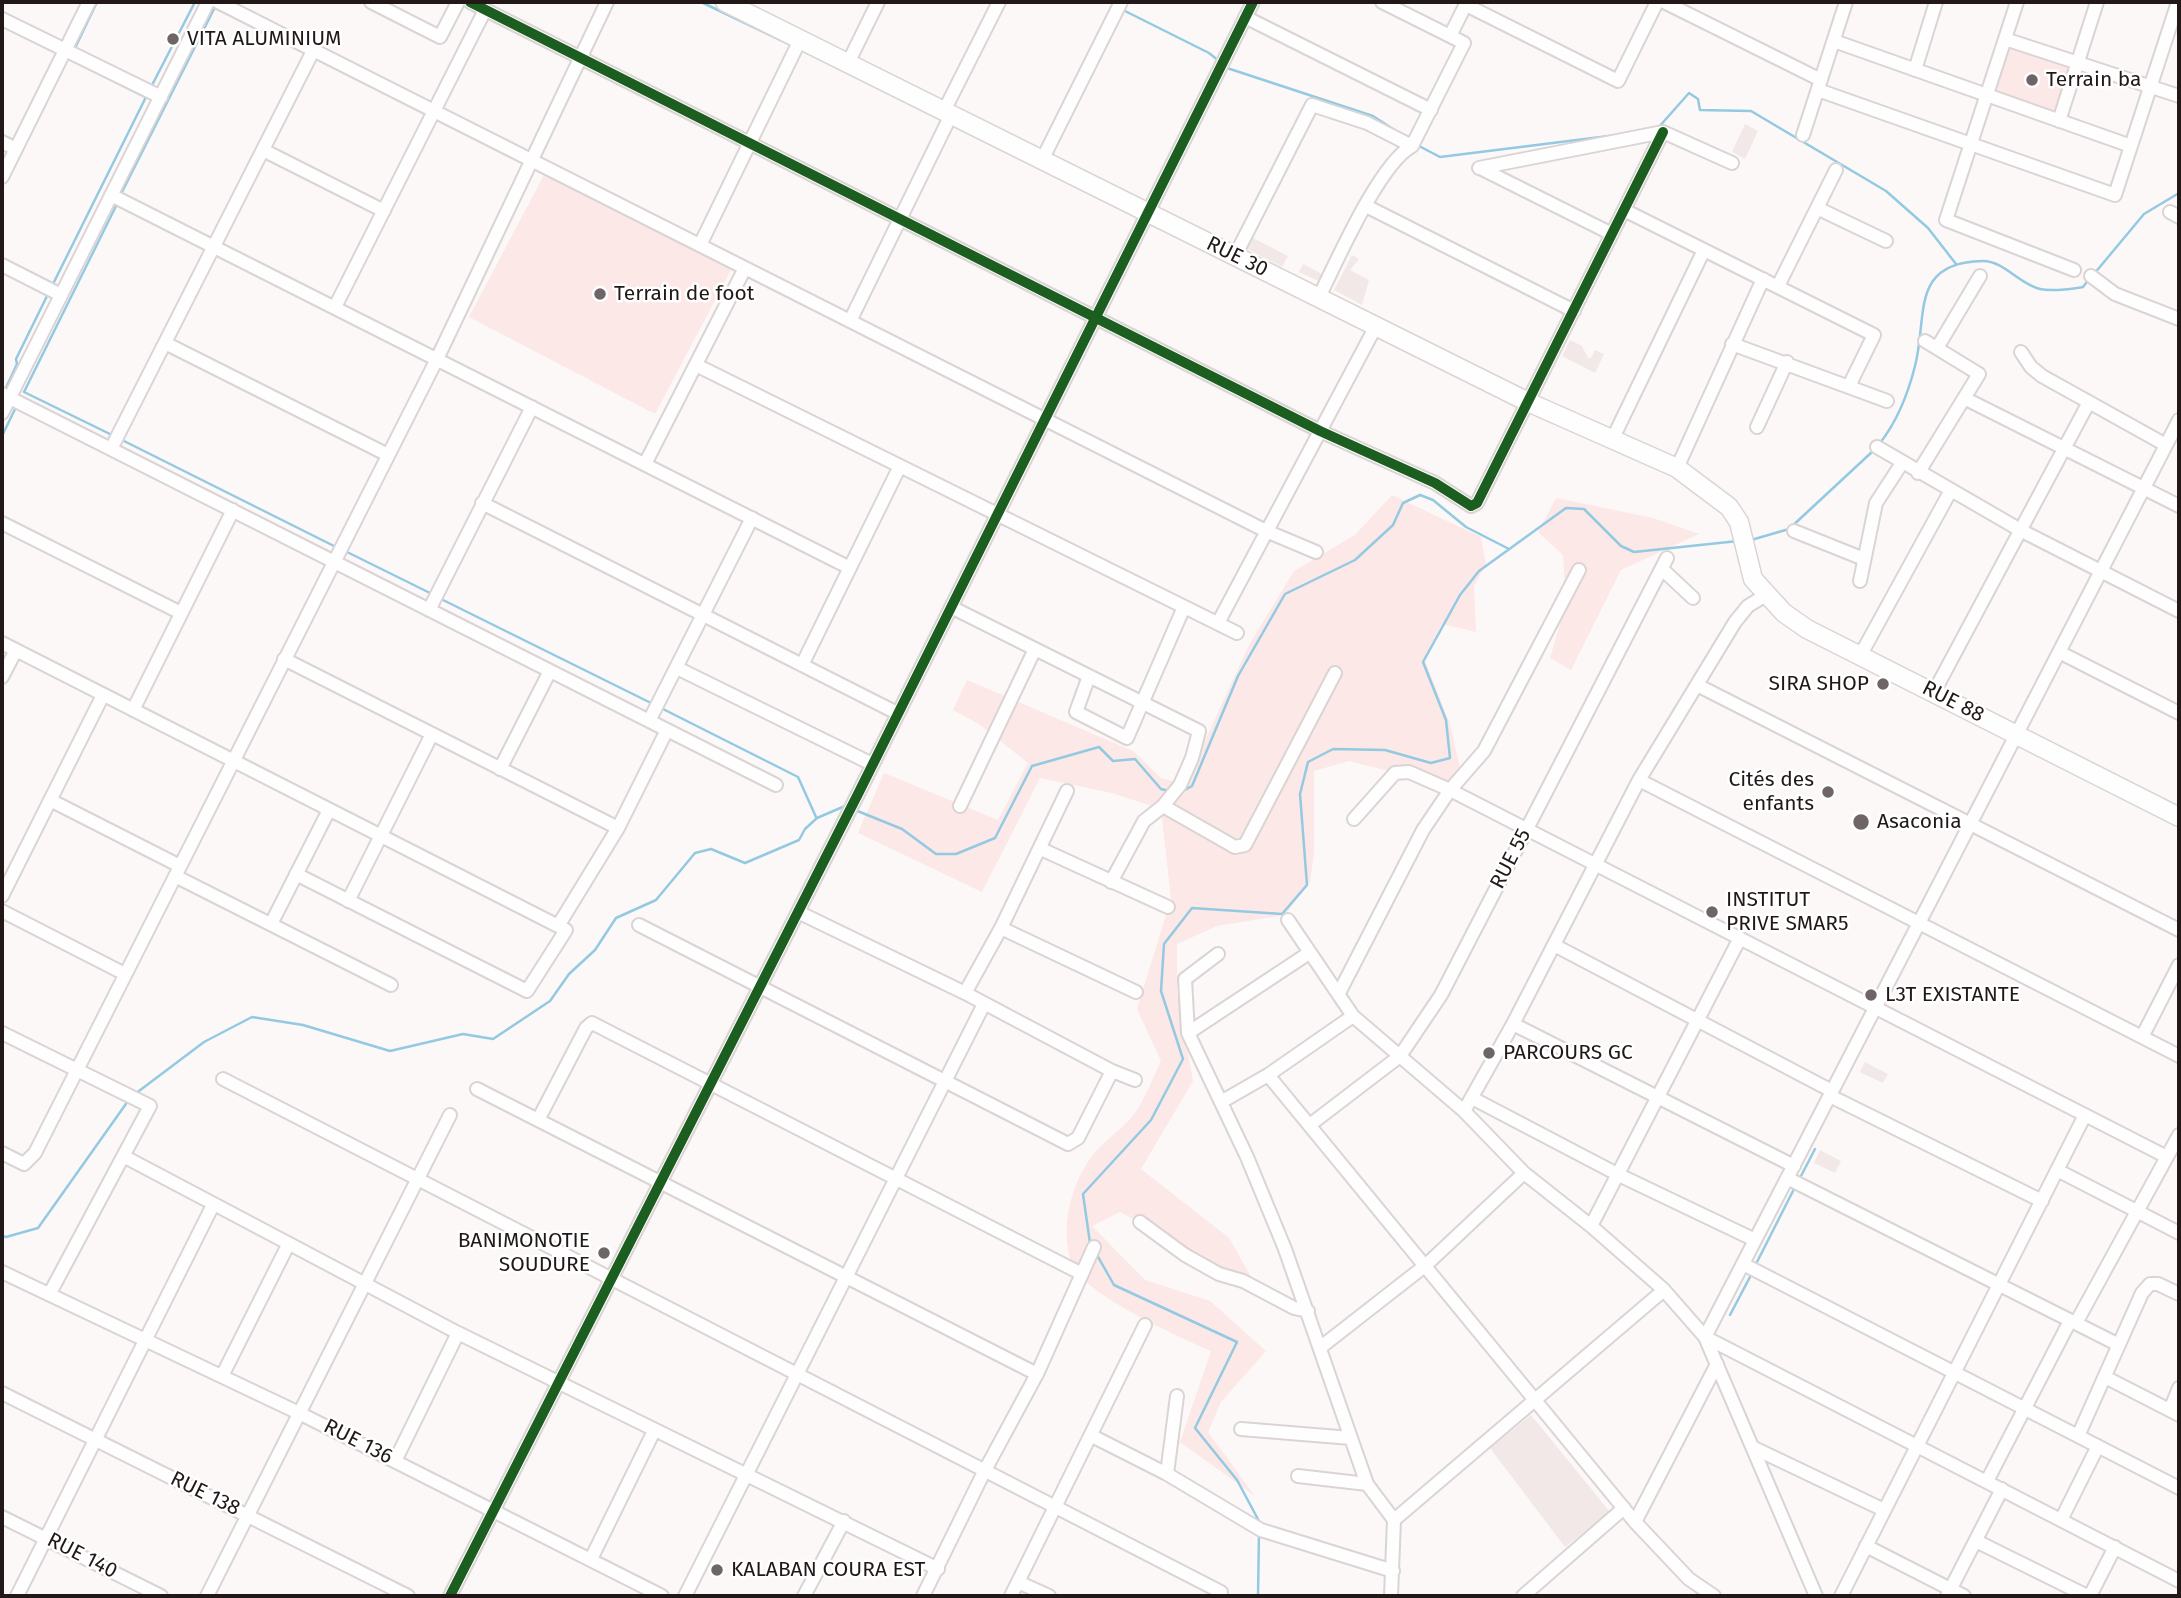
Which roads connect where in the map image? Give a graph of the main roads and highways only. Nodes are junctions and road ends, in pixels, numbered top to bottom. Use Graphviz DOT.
graph roads {
  1 [pos="725,2"];
  2 [pos="750,7"];
  3 [pos="1739,523"];
  4 [pos="2179,817"];
  1 -- 2 [label="main road, RUE 30"];
  2 -- 3 [label="main road, RUE 30"];
  3 -- 4 [label="main road, RUE 88"];
}
